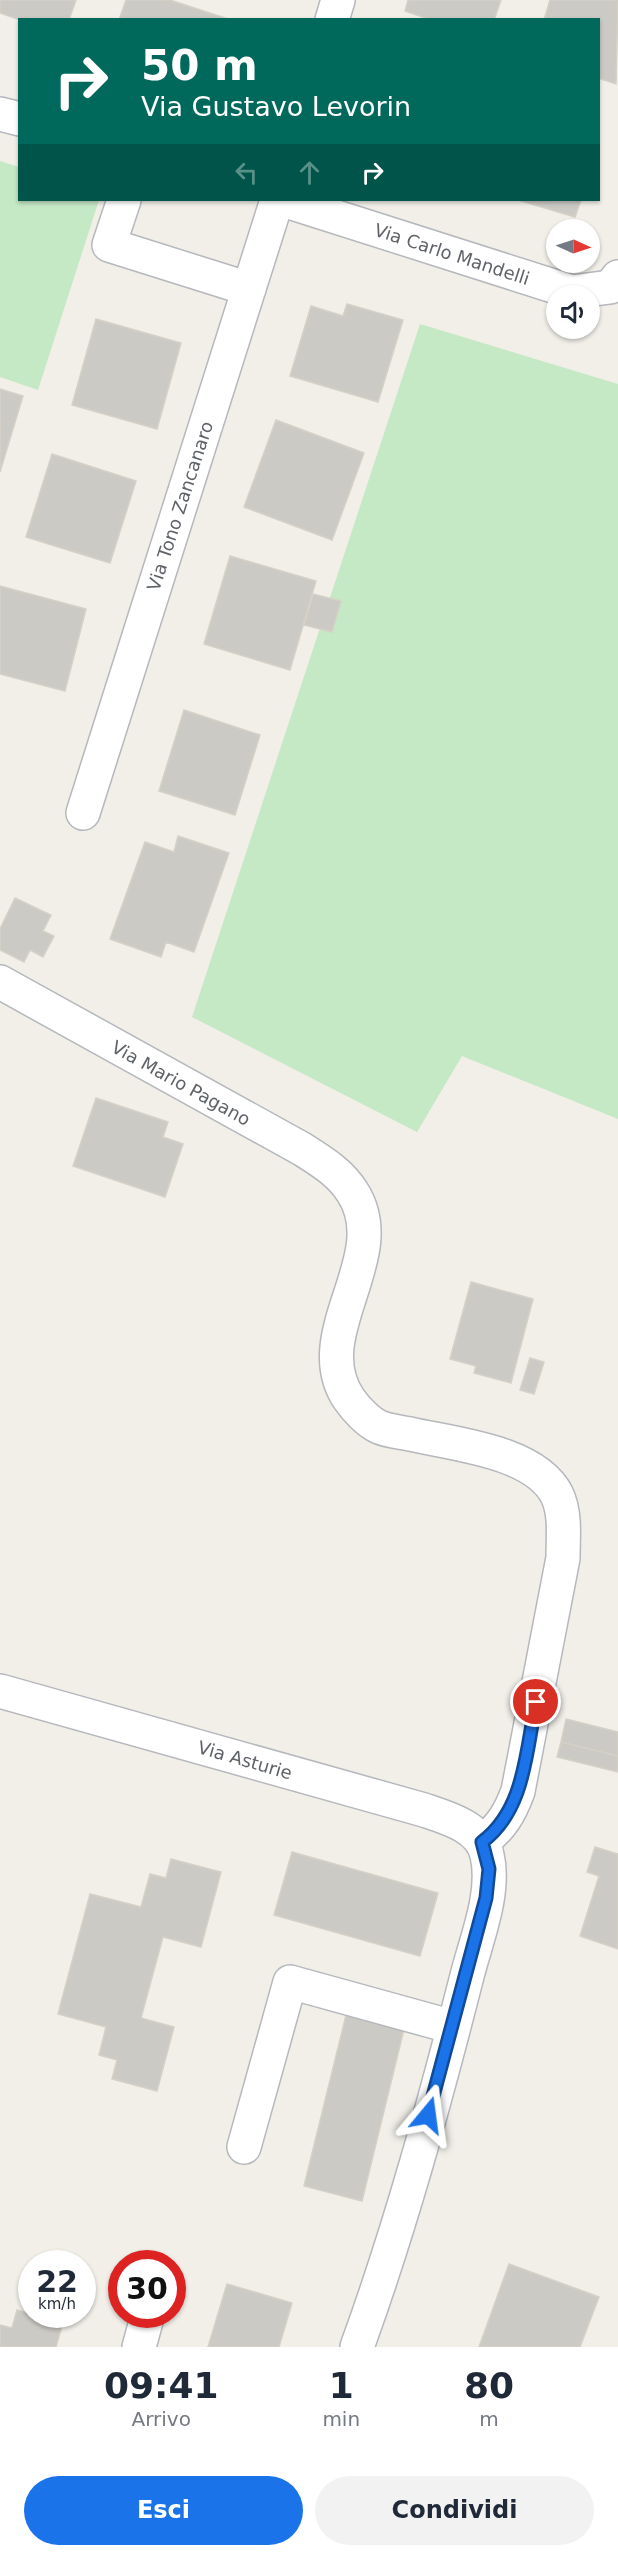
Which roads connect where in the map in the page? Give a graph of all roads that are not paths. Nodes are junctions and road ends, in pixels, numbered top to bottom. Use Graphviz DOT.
graph roads {
  1 [pos="338,0"];
  2 [pos="333,18"];
  3 [pos="0,114"];
  4 [pos="18,118"];
  5 [pos="124,201"];
  6 [pos="277,201"];
  7 [pos="286,201"];
  8 [pos="618,277"];
  9 [pos="249,289"];
  10 [pos="83,813"];
  11 [pos="0,982"];
  12 [pos="0,1690"];
  13 [pos="482,1842"];
  14 [pos="453,2027"];
  15 [pos="244,2147"];
  16 [pos="144,2328"];
  17 [pos="139,2347"];
  18 [pos="357,2347"];
  1 -- 2 [label="street"];
  3 -- 4 [label="street"];
  5 -- 9 [label="street"];
  6 -- 9 [label="street, Via Tono Zancanaro"];
  7 -- 8 [label="street, Via Carlo Mandelli"];
  9 -- 10 [label="street, Via Tono Zancanaro"];
  11 -- 13 [label="street, Via Mario Pagano"];
  12 -- 13 [label="street, Via Asturie"];
  13 -- 14 [label="street"];
  14 -- 15 [label="street"];
  14 -- 18 [label="street"];
  16 -- 17 [label="street"];
}
